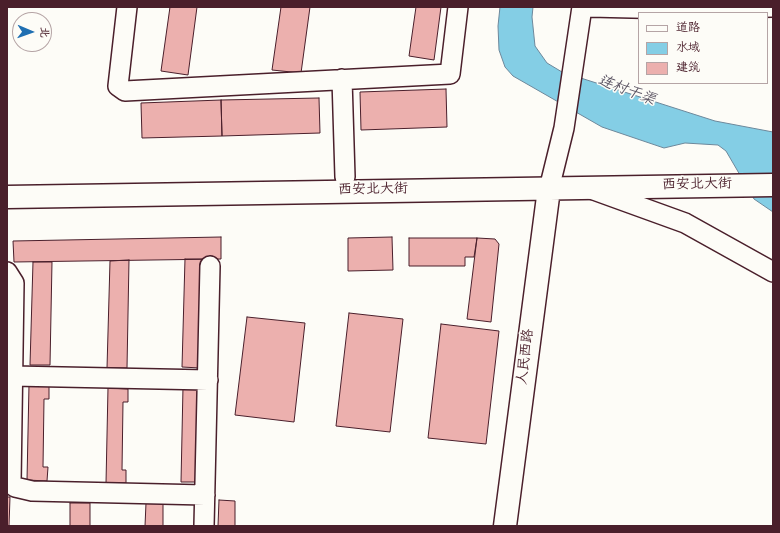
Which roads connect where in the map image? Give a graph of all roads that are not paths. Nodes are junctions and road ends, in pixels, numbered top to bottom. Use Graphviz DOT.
graph roads {
  1 [pos="126,7"];
  2 [pos="458,7"];
  3 [pos="582,7"];
  4 [pos="590,7"];
  5 [pos="773,8"];
  6 [pos="342,79"];
  7 [pos="773,170"];
  8 [pos="345,177"];
  9 [pos="734,178"];
  10 [pos="551,181"];
  11 [pos="7,182"];
  12 [pos="773,185"];
  13 [pos="586,188"];
  14 [pos="7,197"];
  15 [pos="210,266"];
  16 [pos="7,272"];
  17 [pos="773,272"];
  18 [pos="13,376"];
  19 [pos="208,380"];
  20 [pos="205,495"];
  21 [pos="204,526"];
  22 [pos="505,526"];
  1 -- 6 [label="street"];
  2 -- 6 [label="street"];
  3 -- 10 [label="street"];
  4 -- 5 [label="street"];
  6 -- 8 [label="street"];
  7 -- 9 [label="main road"];
  8 -- 10 [label="main road, 西安北大街"];
  8 -- 11 [label="main road, 西安北大街"];
  9 -- 10 [label="main road, 西安北大街"];
  9 -- 12 [label="main road"];
  9 -- 13 [label="main road, 西安北大街"];
  10 -- 13 [label="main road, 西安北大街"];
  10 -- 14 [label="main road, 西安北大街"];
  10 -- 22 [label="main road, 人民西路"];
  13 -- 17 [label="street"];
  15 -- 19 [label="street"];
  16 -- 18 [label="street"];
  18 -- 19 [label="street"];
  18 -- 20 [label="street"];
  19 -- 20 [label="street"];
  20 -- 21 [label="street"];
}
